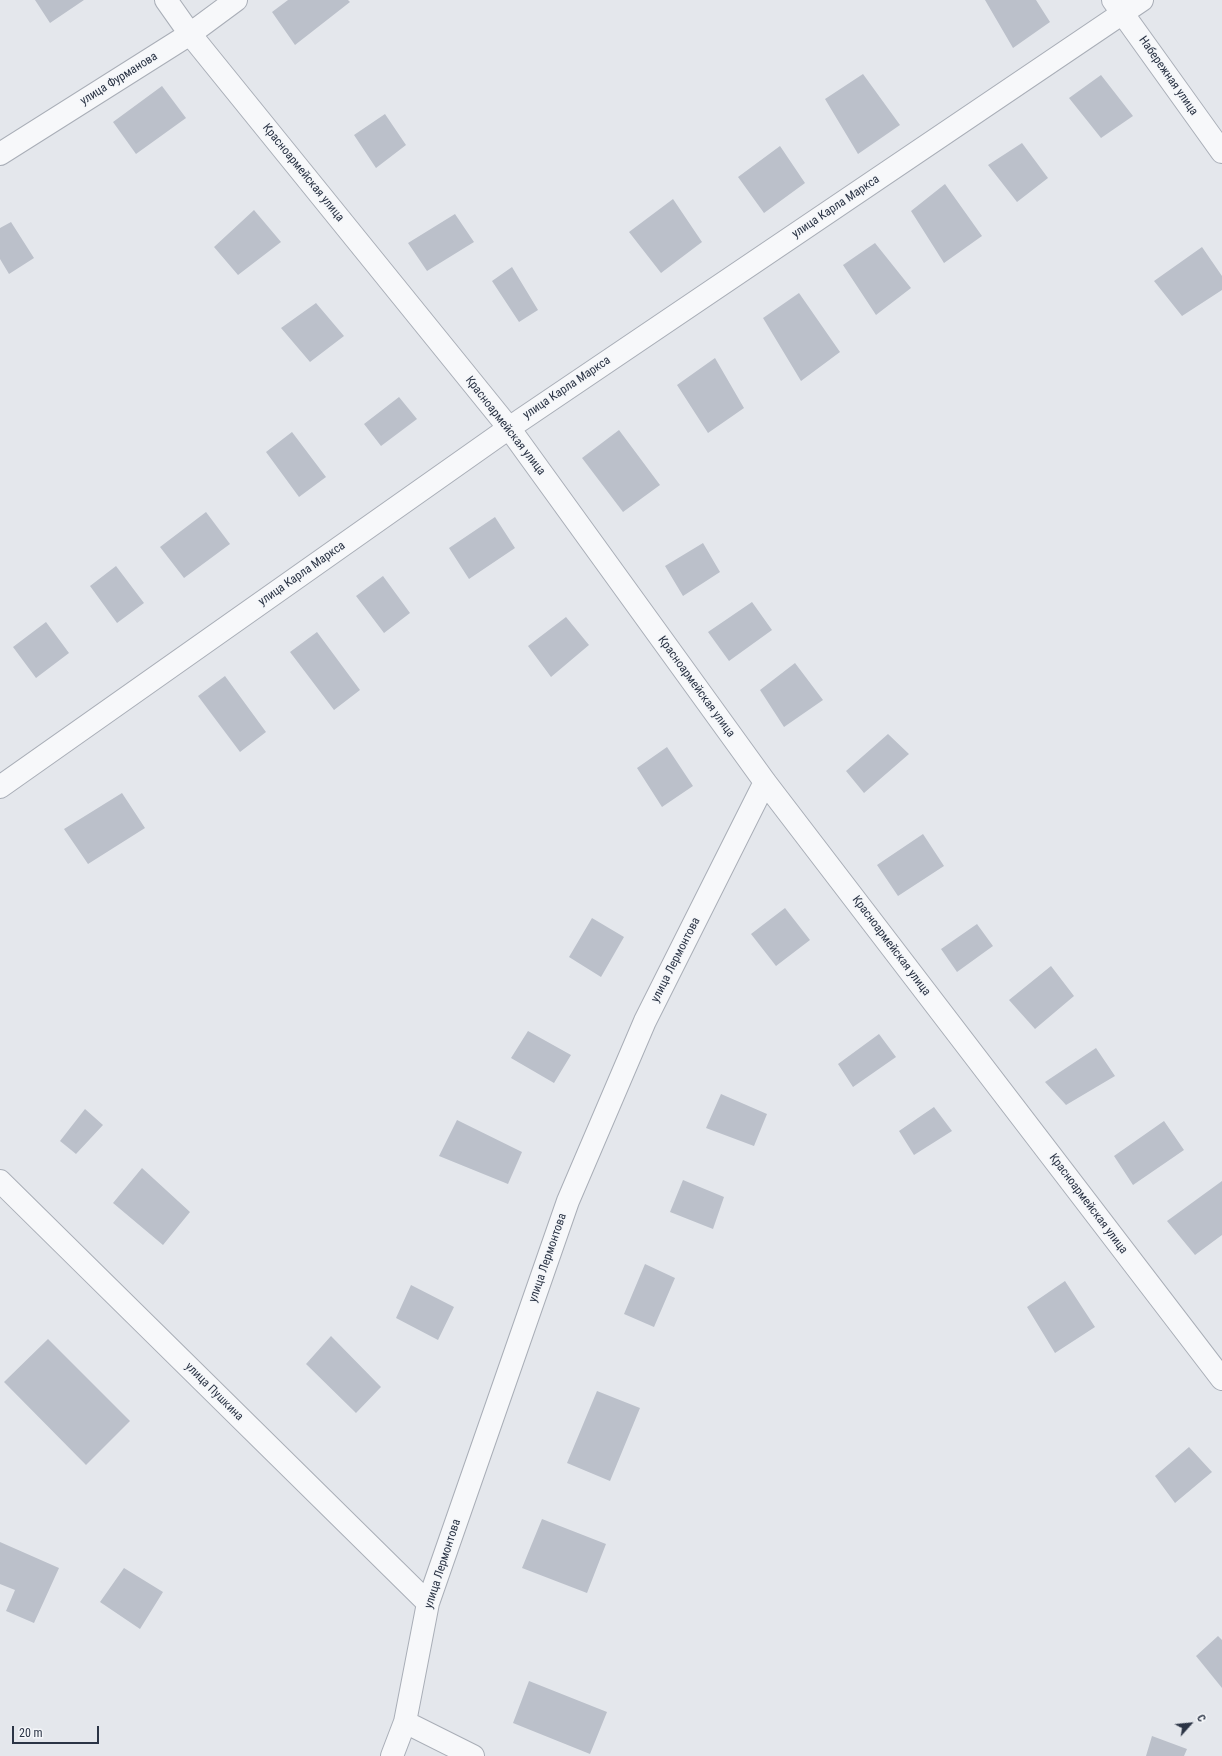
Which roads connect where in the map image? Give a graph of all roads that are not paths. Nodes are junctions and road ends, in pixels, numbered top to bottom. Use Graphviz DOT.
graph roads {
  1 [pos="166,0"];
  2 [pos="236,0"];
  3 [pos="1142,0"];
  4 [pos="1118,6"];
  5 [pos="190,34"];
  6 [pos="1222,152"];
  7 [pos="0,154"];
  8 [pos="509,428"];
  9 [pos="765,782"];
  10 [pos="0,787"];
  11 [pos="0,1181"];
  12 [pos="1222,1379"];
  13 [pos="428,1603"];
  14 [pos="405,1722"];
  15 [pos="392,1756"];
  16 [pos="473,1756"];
  1 -- 5 [label="street, Красноармейская улица"];
  2 -- 5 [label="street, улица Фурманова"];
  3 -- 4 [label="street, улица Карла Маркса"];
  4 -- 6 [label="street, Набережная улица"];
  4 -- 8 [label="street, улица Карла Маркса"];
  5 -- 7 [label="street, улица Фурманова"];
  5 -- 8 [label="street, Красноармейская улица"];
  8 -- 9 [label="street, Красноармейская улица"];
  8 -- 10 [label="street, улица Карла Маркса"];
  9 -- 12 [label="street, Красноармейская улица"];
  9 -- 13 [label="street, улица Лермонтова"];
  11 -- 13 [label="street, улица Пушкина"];
  13 -- 14 [label="street, улица Лермонтова"];
  14 -- 15 [label="street, улица Лермонтова"];
  14 -- 16 [label="street"];
}
